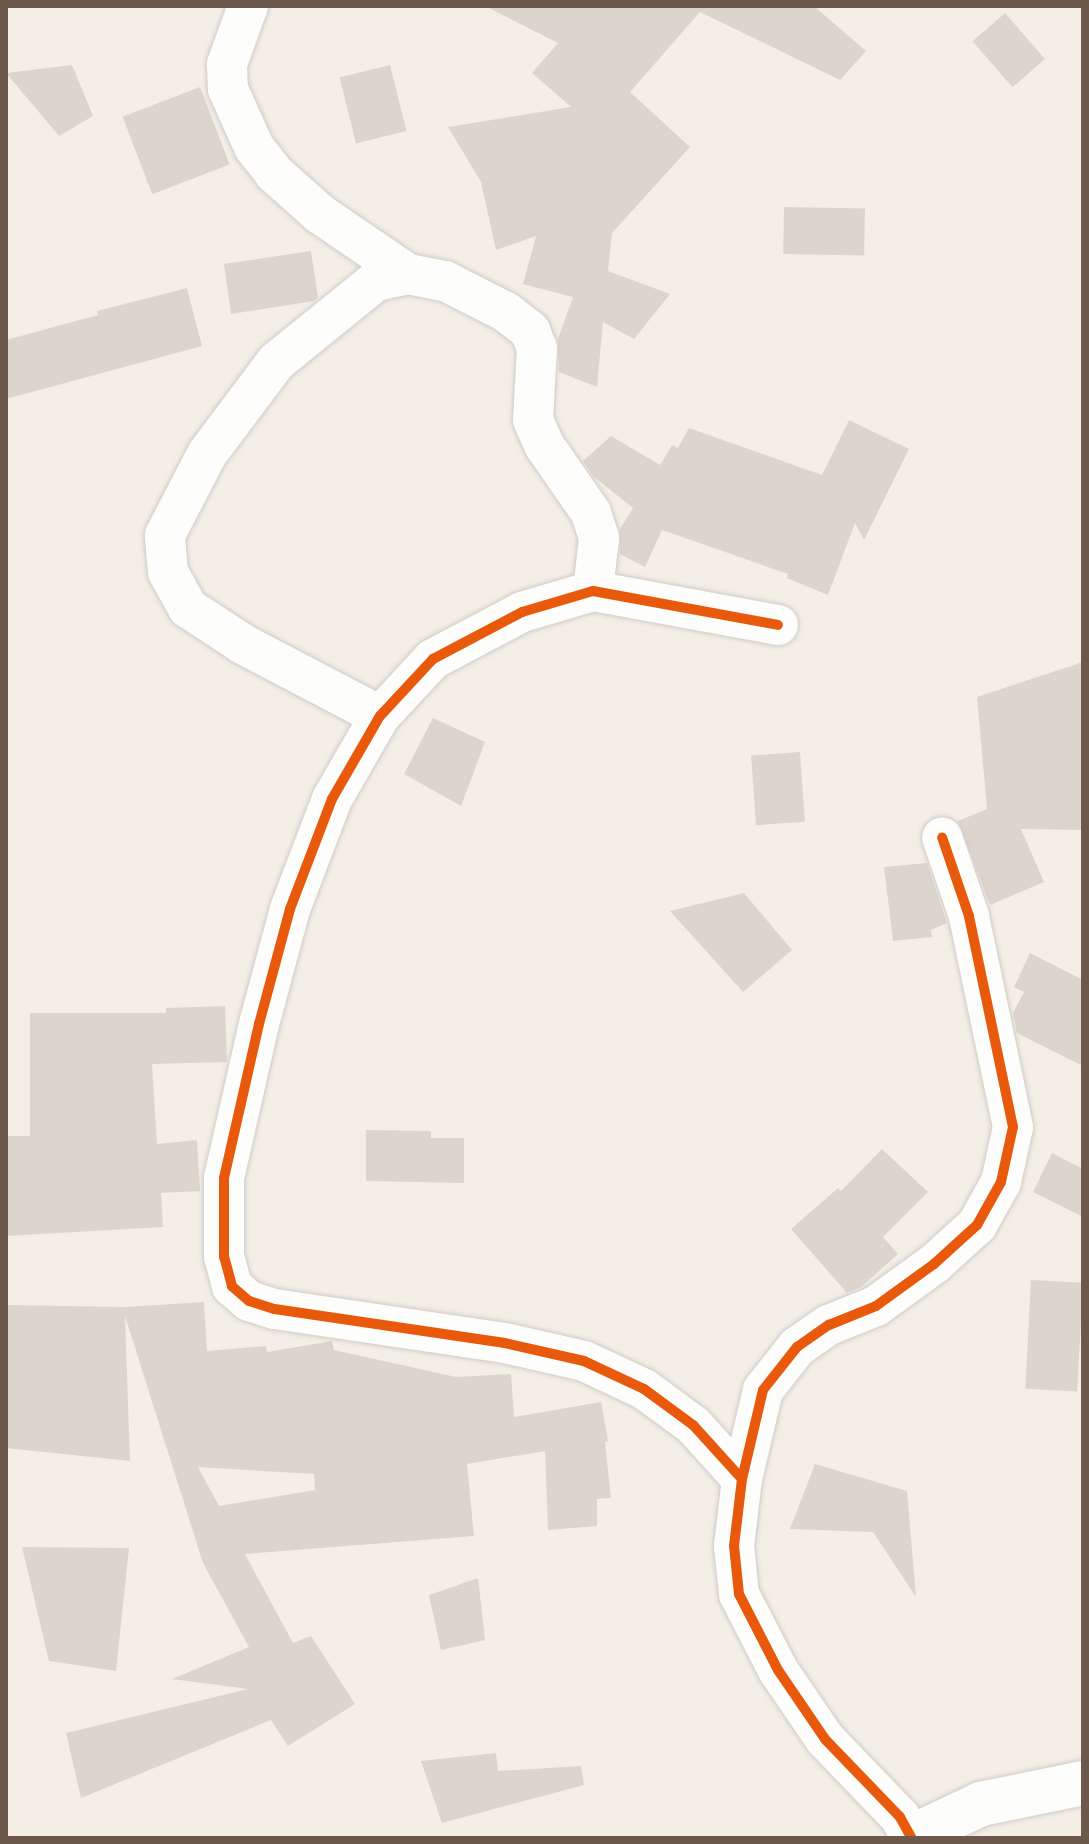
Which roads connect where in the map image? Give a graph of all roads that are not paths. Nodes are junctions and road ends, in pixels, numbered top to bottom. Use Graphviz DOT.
graph roads {
  1 [pos="248,6"];
  2 [pos="408,274"];
  3 [pos="593,591"];
  4 [pos="778,625"];
  5 [pos="380,716"];
  6 [pos="942,837"];
  7 [pos="742,1479"];
  8 [pos="1083,1783"];
  9 [pos="898,1832"];
  1 -- 2 [label="street"];
  2 -- 3 [label="street"];
  2 -- 5 [label="street"];
  3 -- 4 [label="street"];
  3 -- 5 [label="street"];
  5 -- 7 [label="street"];
  6 -- 7 [label="street"];
  7 -- 9 [label="street"];
  8 -- 9 [label="street"];
}
